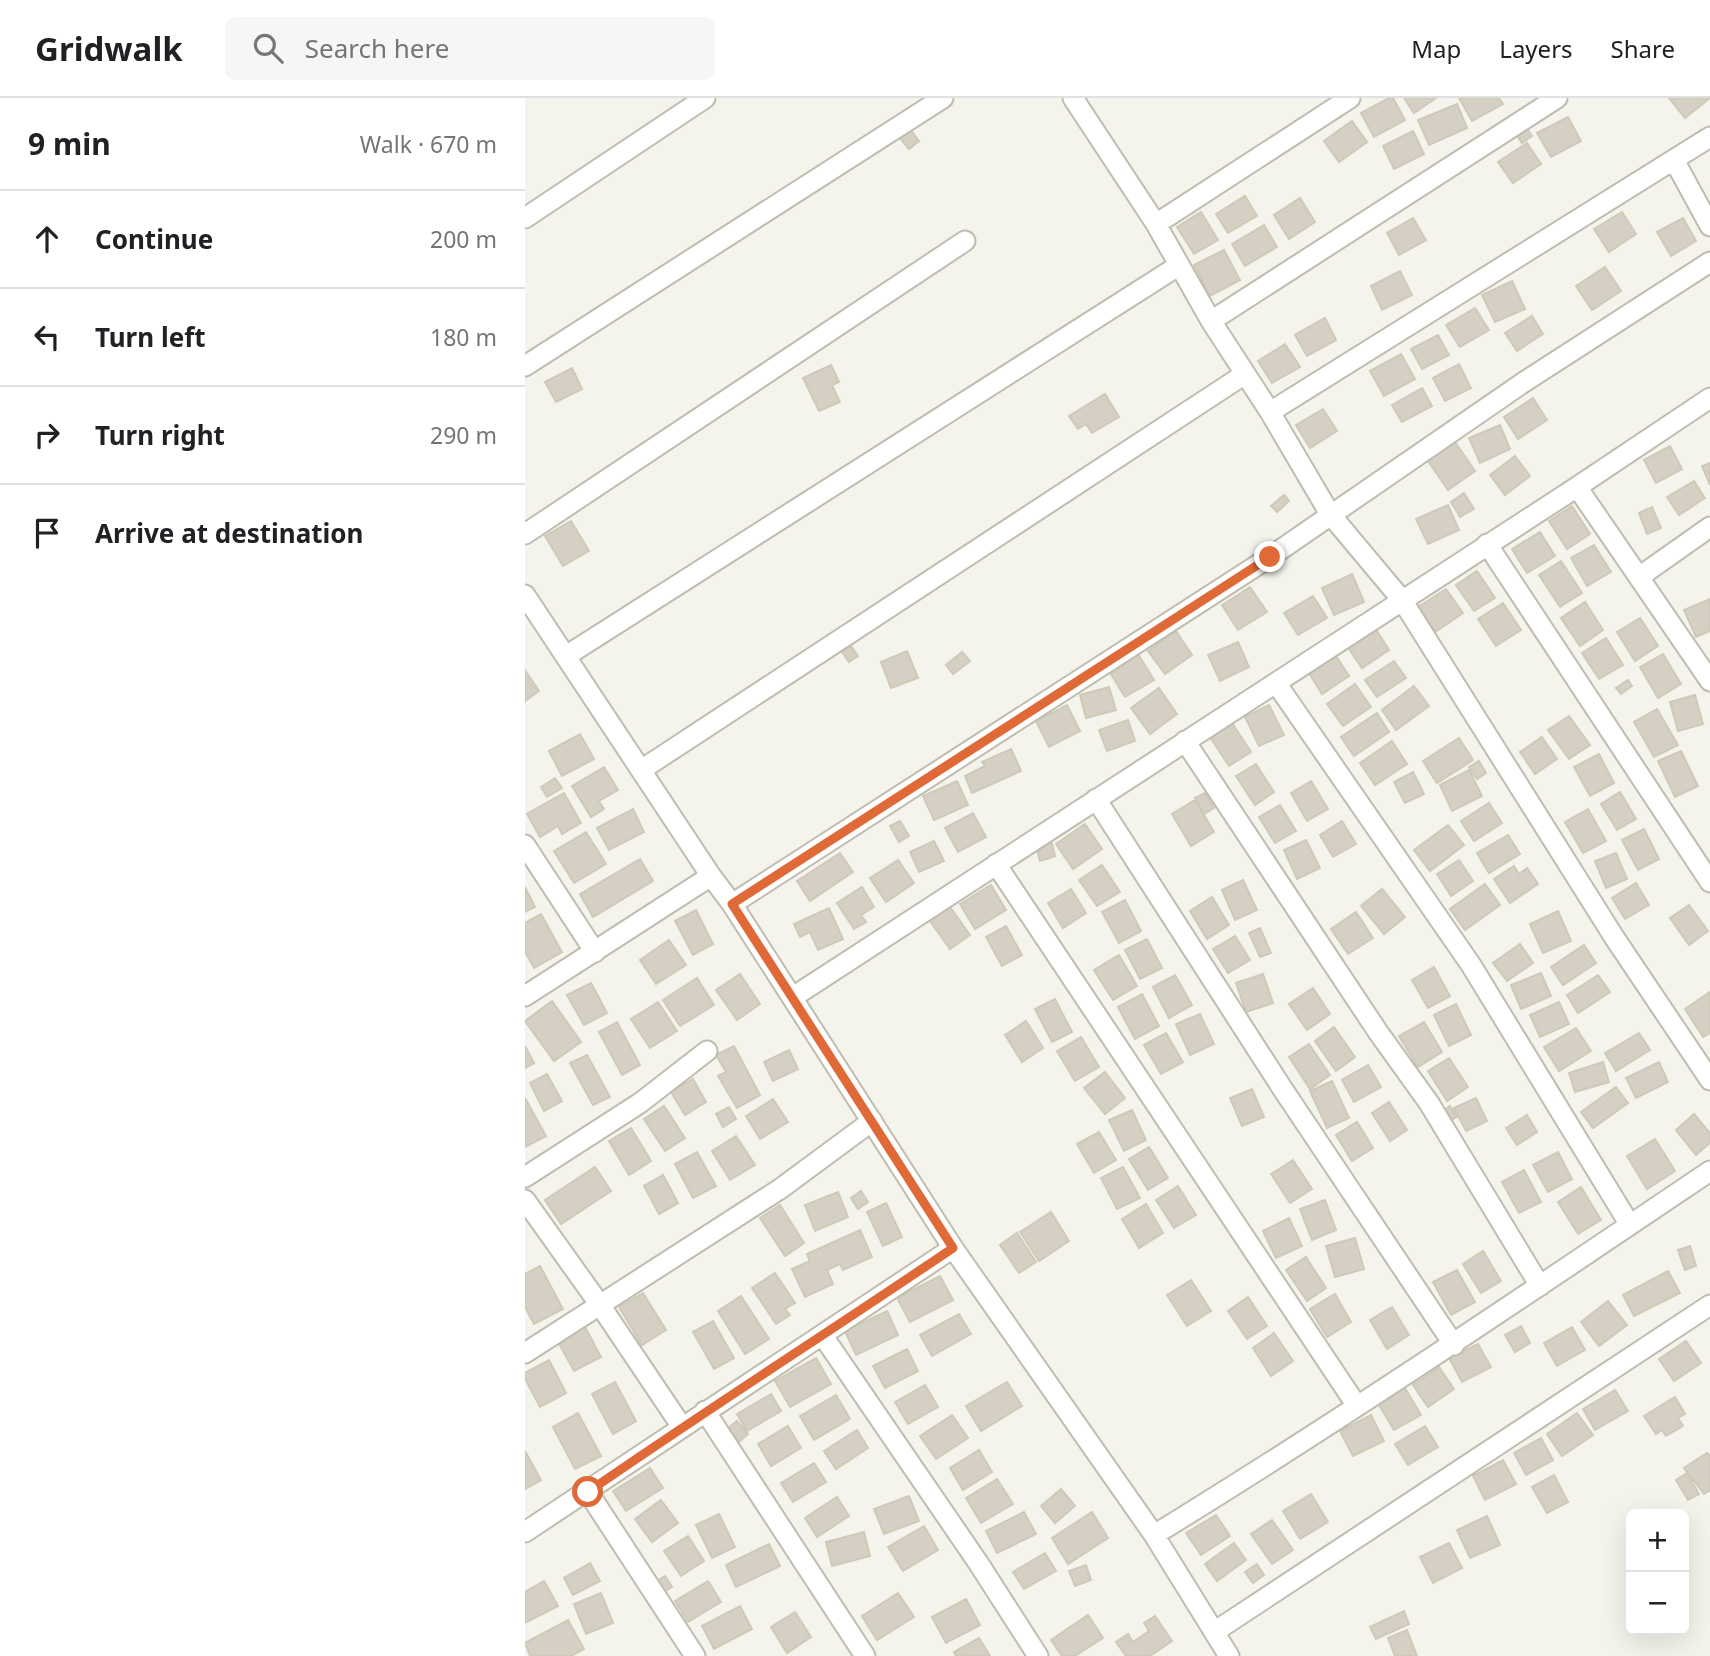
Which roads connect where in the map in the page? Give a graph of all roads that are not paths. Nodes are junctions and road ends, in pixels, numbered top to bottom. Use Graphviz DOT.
graph roads {
  1 [pos="705,98"];
  2 [pos="943,98"];
  3 [pos="1073,98"];
  4 [pos="1350,98"];
  5 [pos="1557,98"];
  6 [pos="1710,137"];
  7 [pos="1674,160"];
  8 [pos="525,218"];
  9 [pos="1156,224"];
  10 [pos="1710,226"];
  11 [pos="965,241"];
  12 [pos="1710,262"];
  13 [pos="1178,266"];
  14 [pos="1211,321"];
  15 [pos="525,366"];
  16 [pos="1245,374"];
  17 [pos="1710,398"];
  18 [pos="1270,412"];
  19 [pos="1577,487"];
  20 [pos="1329,514"];
  21 [pos="1710,527"];
  22 [pos="525,534"];
  23 [pos="1487,544"];
  24 [pos="1639,577"];
  25 [pos="525,595"];
  26 [pos="1402,600"];
  27 [pos="566,656"];
  28 [pos="1704,659"];
  29 [pos="1710,681"];
  30 [pos="1276,683"];
  31 [pos="1185,741"];
  32 [pos="641,770"];
  33 [pos="1096,799"];
  34 [pos="525,845"];
  35 [pos="996,864"];
  36 [pos="711,876"];
  37 [pos="1710,882"];
  38 [pos="732,904"];
  39 [pos="594,952"];
  40 [pos="525,996"];
  41 [pos="793,997"];
  42 [pos="707,1051"];
  43 [pos="1710,1080"];
  44 [pos="872,1121"];
  45 [pos="1710,1171"];
  46 [pos="525,1177"];
  47 [pos="525,1200"];
  48 [pos="1630,1225"];
  49 [pos="953,1248"];
  50 [pos="1540,1286"];
  51 [pos="600,1305"];
  52 [pos="1710,1305"];
  53 [pos="823,1336"];
  54 [pos="1454,1345"];
  55 [pos="525,1353"];
  56 [pos="1357,1406"];
  57 [pos="705,1411"];
  58 [pos="682,1427"];
  59 [pos="588,1492"];
  60 [pos="525,1532"];
  61 [pos="1154,1535"];
  62 [pos="1214,1632"];
  63 [pos="695,1656"];
  64 [pos="865,1656"];
  65 [pos="1038,1656"];
  66 [pos="1229,1656"];
  1 -- 8 [label="street"];
  2 -- 15 [label="street"];
  3 -- 9 [label="street"];
  4 -- 9 [label="street"];
  5 -- 14 [label="street"];
  6 -- 7 [label="street"];
  7 -- 10 [label="street"];
  7 -- 18 [label="street"];
  9 -- 13 [label="street"];
  11 -- 22 [label="street"];
  12 -- 20 [label="street"];
  13 -- 14 [label="street"];
  13 -- 27 [label="street"];
  14 -- 16 [label="street"];
  16 -- 18 [label="street"];
  16 -- 32 [label="street"];
  17 -- 19 [label="street"];
  18 -- 20 [label="street"];
  19 -- 23 [label="street"];
  19 -- 24 [label="street"];
  20 -- 26 [label="street"];
  20 -- 38 [label="street"];
  21 -- 24 [label="street"];
  23 -- 26 [label="street"];
  23 -- 37 [label="street"];
  24 -- 28 [label="street"];
  25 -- 27 [label="street"];
  26 -- 30 [label="street"];
  26 -- 43 [label="street"];
  27 -- 32 [label="street"];
  28 -- 29 [label="street"];
  30 -- 31 [label="street"];
  30 -- 48 [label="street"];
  31 -- 33 [label="street"];
  31 -- 50 [label="street"];
  32 -- 36 [label="street"];
  33 -- 35 [label="street"];
  33 -- 54 [label="street"];
  34 -- 39 [label="street"];
  35 -- 41 [label="street"];
  35 -- 56 [label="street"];
  36 -- 38 [label="street"];
  36 -- 39 [label="street"];
  38 -- 41 [label="street"];
  39 -- 40 [label="street"];
  41 -- 44 [label="street"];
  42 -- 46 [label="street"];
  44 -- 49 [label="street"];
  44 -- 51 [label="street"];
  45 -- 48 [label="street"];
  47 -- 51 [label="street"];
  48 -- 50 [label="street"];
  49 -- 53 [label="street"];
  49 -- 61 [label="street"];
  50 -- 54 [label="street"];
  51 -- 55 [label="street"];
  51 -- 58 [label="street"];
  52 -- 62 [label="street"];
  53 -- 57 [label="street"];
  53 -- 65 [label="street"];
  54 -- 56 [label="street"];
  56 -- 61 [label="street"];
  57 -- 58 [label="street"];
  57 -- 64 [label="street"];
  58 -- 59 [label="street"];
  59 -- 60 [label="street"];
  59 -- 63 [label="street"];
  61 -- 62 [label="street"];
  62 -- 66 [label="street"];
}
